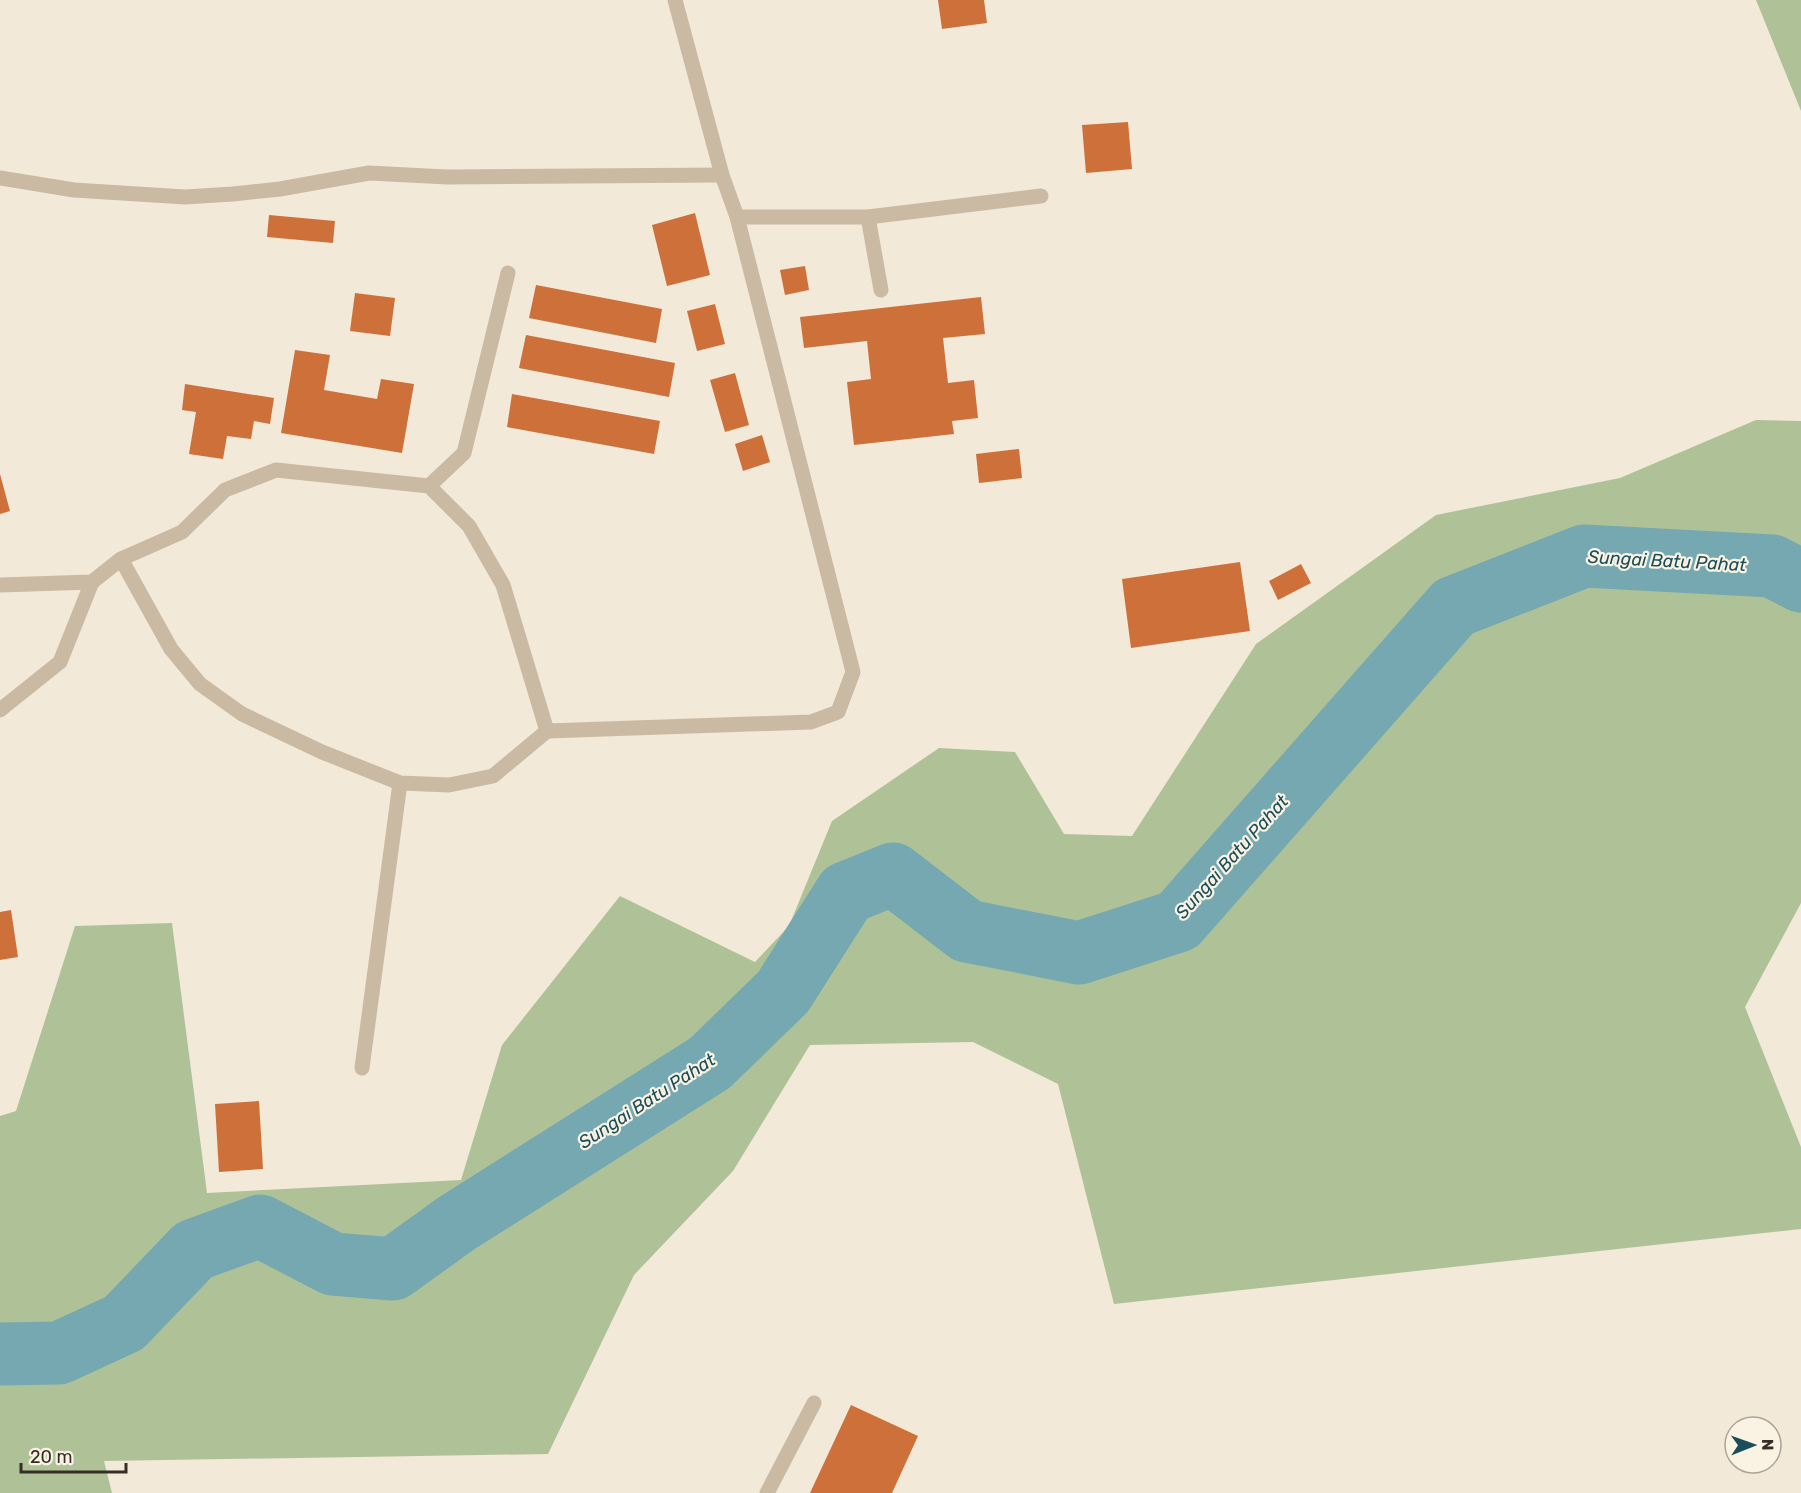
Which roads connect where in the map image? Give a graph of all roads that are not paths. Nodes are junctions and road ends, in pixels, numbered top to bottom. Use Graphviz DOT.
graph roads {
  1 [pos="675,0"];
  2 [pos="722,175"];
  3 [pos="0,178"];
  4 [pos="1041,196"];
  5 [pos="737,217"];
  6 [pos="868,217"];
  7 [pos="508,273"];
  8 [pos="881,290"];
  9 [pos="429,486"];
  10 [pos="121,559"];
  11 [pos="92,582"];
  12 [pos="0,585"];
  13 [pos="0,710"];
  14 [pos="547,731"];
  15 [pos="400,783"];
  16 [pos="362,1068"];
  17 [pos="814,1403"];
  18 [pos="768,1493"];
  1 -- 2 [label="lane"];
  2 -- 3 [label="lane"];
  2 -- 5 [label="lane"];
  4 -- 6 [label="lane"];
  5 -- 6 [label="lane"];
  5 -- 14 [label="lane"];
  6 -- 8 [label="lane"];
  7 -- 9 [label="lane"];
  9 -- 10 [label="lane"];
  9 -- 14 [label="lane"];
  10 -- 11 [label="lane"];
  10 -- 15 [label="lane"];
  11 -- 12 [label="lane"];
  11 -- 13 [label="lane"];
  14 -- 15 [label="lane"];
  15 -- 16 [label="lane"];
  17 -- 18 [label="lane"];
}
